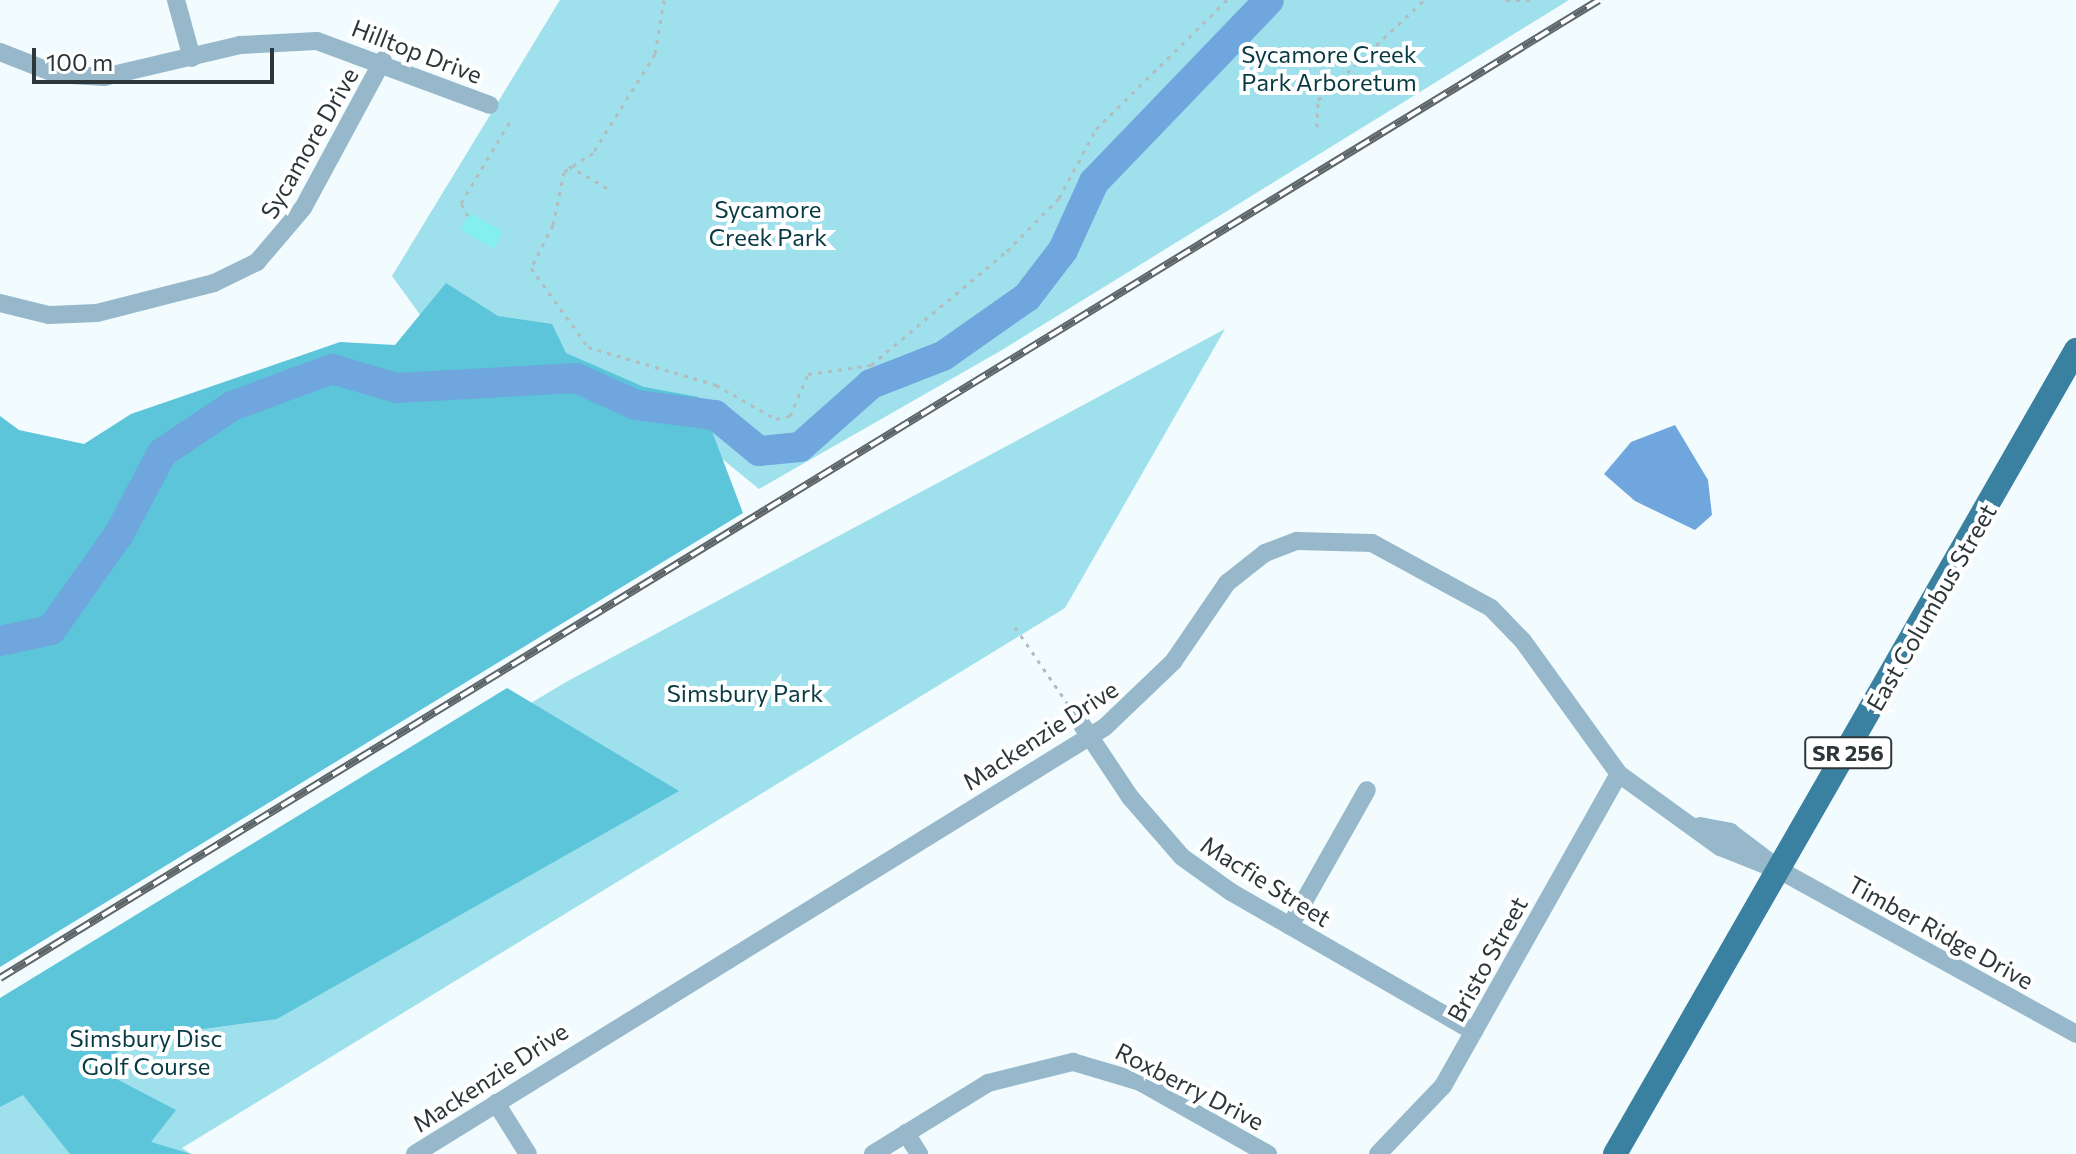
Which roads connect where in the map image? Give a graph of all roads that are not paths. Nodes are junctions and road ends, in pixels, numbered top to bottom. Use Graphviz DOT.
graph roads {
  1 [pos="176,0"];
  2 [pos="0,52"];
  3 [pos="192,58"];
  4 [pos="383,60"];
  5 [pos="490,105"];
  6 [pos="0,303"];
  7 [pos="2073,362"];
  8 [pos="1078,719"];
  9 [pos="1089,737"];
  10 [pos="1619,774"];
  11 [pos="1367,790"];
  12 [pos="1783,872"];
  13 [pos="1290,926"];
  14 [pos="1474,1032"];
  15 [pos="2076,1034"];
  16 [pos="496,1103"];
  17 [pos="906,1133"];
  18 [pos="415,1154"];
  19 [pos="528,1154"];
  20 [pos="873,1154"];
  21 [pos="919,1154"];
  22 [pos="1268,1154"];
  23 [pos="1378,1154"];
  24 [pos="1615,1154"];
  1 -- 3 [label="street"];
  2 -- 3 [label="street, Hilltop Drive"];
  3 -- 4 [label="street, Hilltop Drive"];
  4 -- 5 [label="street, Hilltop Drive"];
  4 -- 6 [label="street, Sycamore Drive"];
  7 -- 12 [label="main road, East Columbus Street / SR 256"];
  8 -- 9 [label="street, Macfie Street"];
  9 -- 10 [label="street, Mackenzie Drive"];
  9 -- 13 [label="street, Macfie Street"];
  9 -- 16 [label="street, Mackenzie Drive"];
  10 -- 12 [label="street, Mackenzie Drive"];
  10 -- 14 [label="street, Bristo Street"];
  11 -- 13 [label="street"];
  12 -- 15 [label="street, Timber Ridge Drive"];
  12 -- 24 [label="main road, East Columbus Street / SR 256"];
  13 -- 14 [label="street, Macfie Street"];
  14 -- 23 [label="street, Bristo Street"];
  16 -- 18 [label="street, Mackenzie Drive"];
  16 -- 19 [label="street"];
  17 -- 20 [label="street, Roxberry Drive"];
  17 -- 21 [label="street"];
  17 -- 22 [label="street, Roxberry Drive"];
}
